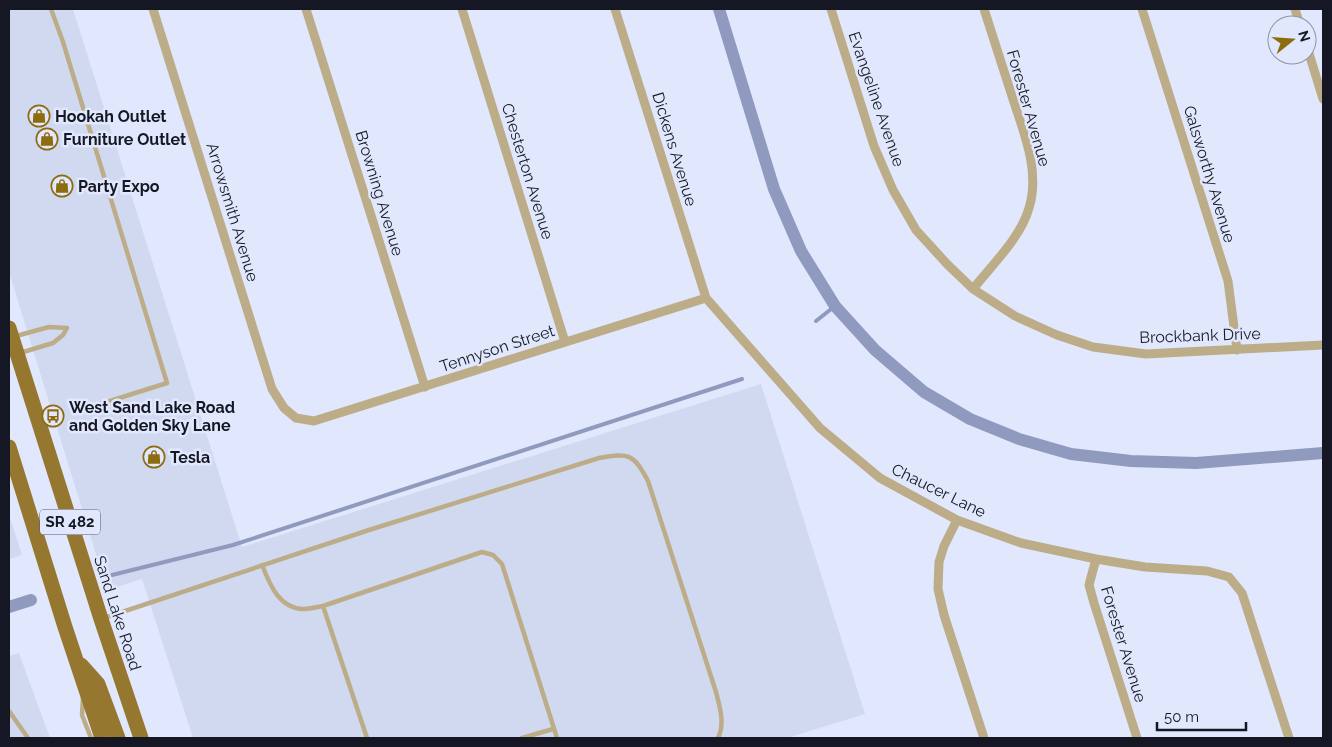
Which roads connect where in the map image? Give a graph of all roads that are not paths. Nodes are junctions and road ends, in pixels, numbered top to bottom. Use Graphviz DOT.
graph roads {
  1 [pos="51,9"];
  2 [pos="153,9"];
  3 [pos="306,9"];
  4 [pos="462,9"];
  5 [pos="615,9"];
  6 [pos="831,9"];
  7 [pos="984,9"];
  8 [pos="1142,9"];
  9 [pos="1313,65"];
  10 [pos="1323,99"];
  11 [pos="973,289"];
  12 [pos="706,298"];
  13 [pos="10,334"];
  14 [pos="565,342"];
  15 [pos="1323,346"];
  16 [pos="1237,350"];
  17 [pos="13,356"];
  18 [pos="425,387"];
  19 [pos="75,412"];
  20 [pos="296,418"];
  21 [pos="9,447"];
  22 [pos="957,520"];
  23 [pos="1096,559"];
  24 [pos="262,566"];
  25 [pos="323,606"];
  26 [pos="101,619"];
  27 [pos="75,658"];
  28 [pos="83,682"];
  29 [pos="9,711"];
  30 [pos="553,729"];
  31 [pos="28,738"];
  32 [pos="90,738"];
  33 [pos="102,738"];
  34 [pos="118,738"];
  35 [pos="141,738"];
  36 [pos="367,738"];
  37 [pos="522,738"];
  38 [pos="557,738"];
  39 [pos="718,738"];
  40 [pos="984,738"];
  41 [pos="1137,738"];
  42 [pos="1290,738"];
  1 -- 19 [label="lane"];
  2 -- 20 [label="street, Arrowsmith Avenue"];
  3 -- 18 [label="street, Browning Avenue"];
  4 -- 14 [label="street, Chesterton Avenue"];
  5 -- 12 [label="street, Dickens Avenue"];
  6 -- 11 [label="street, Evangeline Avenue"];
  7 -- 11 [label="street, Forester Avenue"];
  8 -- 16 [label="street, Galsworthy Avenue"];
  9 -- 10 [label="street"];
  11 -- 16 [label="street, Brockbank Drive"];
  12 -- 14 [label="street, Tennyson Street"];
  12 -- 22 [label="street, Chaucer Lane"];
  13 -- 17 [label="main road, Sand Lake Road / SR 482"];
  13 -- 17 [label="lane"];
  14 -- 18 [label="street, Tennyson Street"];
  15 -- 16 [label="street, Brockbank Drive"];
  17 -- 26 [label="main road, Sand Lake Road / SR 482"];
  18 -- 20 [label="street, Tennyson Street"];
  21 -- 27 [label="main road, SR 482"];
  22 -- 23 [label="street, Chaucer Lane"];
  22 -- 40 [label="street"];
  23 -- 41 [label="street, Forester Avenue"];
  23 -- 42 [label="street, Chaucer Lane"];
  24 -- 25 [label="lane"];
  24 -- 26 [label="lane"];
  24 -- 39 [label="lane"];
  25 -- 30 [label="lane"];
  25 -- 36 [label="lane"];
  26 -- 35 [label="main road, Sand Lake Road / SR 482"];
  27 -- 28 [label="main road, SR 482"];
  27 -- 34 [label="main road"];
  28 -- 32 [label="lane"];
  28 -- 33 [label="main road, SR 482"];
  29 -- 31 [label="lane"];
  30 -- 37 [label="lane"];
  30 -- 38 [label="lane"];
}
